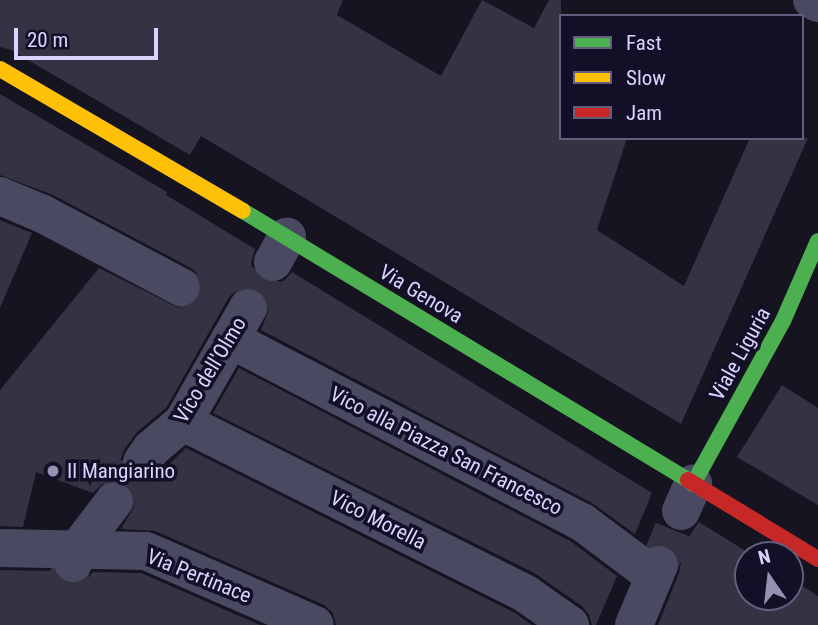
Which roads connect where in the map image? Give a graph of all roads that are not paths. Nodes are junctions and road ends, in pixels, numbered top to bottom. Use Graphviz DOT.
graph roads {
  1 [pos="812,0"];
  2 [pos="818,3"];
  3 [pos="0,69"];
  4 [pos="0,196"];
  5 [pos="818,241"];
  6 [pos="181,287"];
  7 [pos="238,320"];
  8 [pos="183,422"];
  9 [pos="142,462"];
  10 [pos="687,497"];
  11 [pos="114,500"];
  12 [pos="0,548"];
  13 [pos="74,556"];
  14 [pos="818,559"];
  15 [pos="316,625"];
  16 [pos="570,625"];
  17 [pos="634,625"];
  1 -- 2 [label="street"];
  3 -- 10 [label="main road, Via Genova"];
  4 -- 6 [label="street"];
  5 -- 10 [label="main road, Viale Liguria"];
  7 -- 8 [label="street, Vico dell'Olmo"];
  7 -- 17 [label="street, Vico alla Piazza San Francesco"];
  8 -- 9 [label="street, Vico dell'Olmo"];
  8 -- 16 [label="street, Vico Morella"];
  10 -- 14 [label="main road, Via Genova"];
  11 -- 13 [label="street"];
  12 -- 13 [label="street, Via Pertinace"];
  13 -- 15 [label="street, Via Pertinace"];
}
